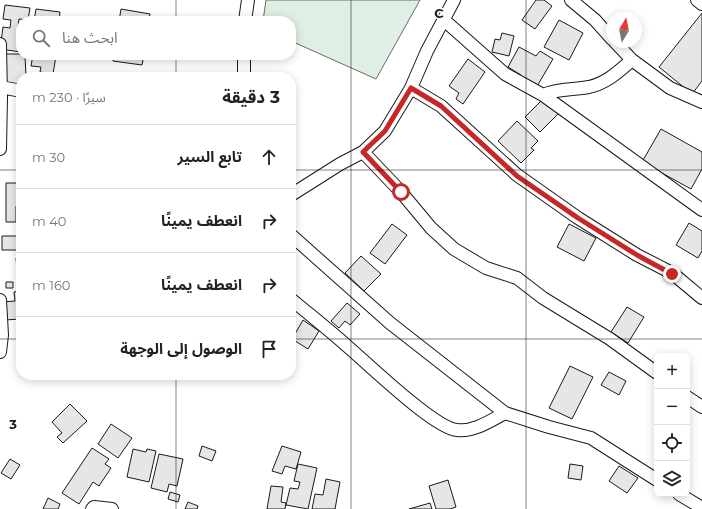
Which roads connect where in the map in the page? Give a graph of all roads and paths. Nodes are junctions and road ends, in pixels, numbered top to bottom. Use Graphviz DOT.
graph roads {
  1 [pos="248,0"];
  2 [pos="454,0"];
  3 [pos="571,0"];
  4 [pos="697,0"];
  5 [pos="702,4"];
  6 [pos="246,16"];
  7 [pos="444,20"];
  8 [pos="606,32"];
  9 [pos="0,44"];
  10 [pos="621,48"];
  11 [pos="244,60"];
  12 [pos="632,60"];
  13 [pos="244,72"];
  14 [pos="411,88"];
  15 [pos="16,92"];
  16 [pos="1,94"];
  17 [pos="543,95"];
  18 [pos="702,102"];
  19 [pos="0,149"];
  20 [pos="363,152"];
  21 [pos="296,192"];
  22 [pos="702,210"];
  23 [pos="296,239"];
  24 [pos="702,298"];
  25 [pos="0,300"];
  26 [pos="296,303"];
  27 [pos="0,352"];
  28 [pos="654,371"];
  29 [pos="690,399"];
  30 [pos="702,407"];
  31 [pos="505,413"];
  32 [pos="654,478"];
  33 [pos="684,497"];
  34 [pos="702,508"];
  35 [pos="92,509"];
  36 [pos="112,509"];
  1 -- 6 [label="street"];
  2 -- 7 [label="street"];
  3 -- 8 [label="street"];
  4 -- 5 [label="street"];
  7 -- 14 [label="street"];
  7 -- 17 [label="street"];
  9 -- 16 [label="street"];
  10 -- 12 [label="street"];
  11 -- 13 [label="street"];
  12 -- 17 [label="street"];
  12 -- 18 [label="street"];
  14 -- 20 [label="street"];
  14 -- 24 [label="street"];
  15 -- 16 [label="street"];
  16 -- 19 [label="street"];
  17 -- 22 [label="street"];
  20 -- 21 [label="street"];
  20 -- 28 [label="street"];
  23 -- 31 [label="street"];
  25 -- 27 [label="street"];
  26 -- 31 [label="street"];
  29 -- 30 [label="street"];
  31 -- 32 [label="street"];
  33 -- 34 [label="street"];
  35 -- 36 [label="street"];
}
